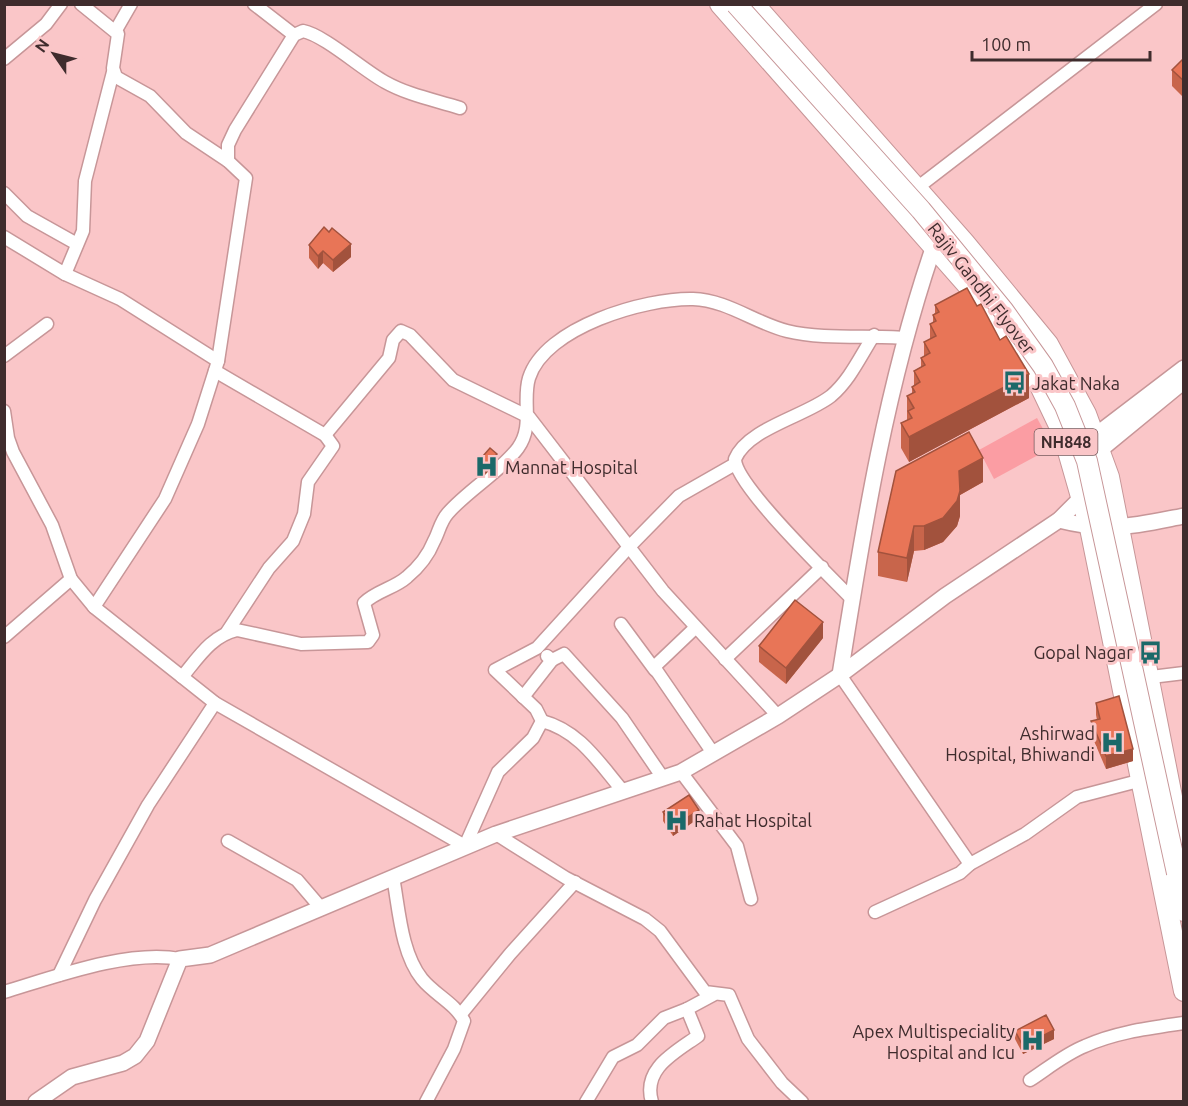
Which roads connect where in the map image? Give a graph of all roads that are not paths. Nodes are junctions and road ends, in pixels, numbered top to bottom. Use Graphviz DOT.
graph roads {
  1 [pos="61,4"];
  2 [pos="81,4"];
  3 [pos="131,4"];
  4 [pos="254,4"];
  5 [pos="720,4"];
  6 [pos="736,4"];
  7 [pos="754,4"];
  8 [pos="1156,4"];
  9 [pos="116,30"];
  10 [pos="294,35"];
  11 [pos="4,59"];
  12 [pos="113,72"];
  13 [pos="460,108"];
  14 [pos="228,161"];
  15 [pos="916,189"];
  16 [pos="4,193"];
  17 [pos="896,204"];
  18 [pos="943,219"];
  19 [pos="4,237"];
  20 [pos="77,244"];
  21 [pos="934,247"];
  22 [pos="65,274"];
  23 [pos="47,324"];
  24 [pos="874,335"];
  25 [pos="905,338"];
  26 [pos="4,356"];
  27 [pos="217,366"];
  28 [pos="1184,368"];
  29 [pos="1184,381"];
  30 [pos="4,411"];
  31 [pos="5,416"];
  32 [pos="529,417"];
  33 [pos="325,435"];
  34 [pos="1097,444"];
  35 [pos="1071,455"];
  36 [pos="735,464"];
  37 [pos="1113,493"];
  38 [pos="1082,496"];
  39 [pos="1184,516"];
  40 [pos="1059,520"];
  41 [pos="1090,528"];
  42 [pos="1120,528"];
  43 [pos="628,548"];
  44 [pos="822,567"];
  45 [pos="72,579"];
  46 [pos="852,599"];
  47 [pos="94,607"];
  48 [pos="621,624"];
  49 [pos="695,628"];
  50 [pos="227,632"];
  51 [pos="4,637"];
  52 [pos="537,648"];
  53 [pos="725,659"];
  54 [pos="552,660"];
  55 [pos="655,670"];
  56 [pos="1184,673"];
  57 [pos="840,675"];
  58 [pos="182,677"];
  59 [pos="1147,678"];
  60 [pos="1122,682"];
  61 [pos="524,697"];
  62 [pos="215,703"];
  63 [pos="778,716"];
  64 [pos="542,721"];
  65 [pos="713,753"];
  66 [pos="681,772"];
  67 [pos="1167,776"];
  68 [pos="663,778"];
  69 [pos="1142,779"];
  70 [pos="622,791"];
  71 [pos="496,834"];
  72 [pos="228,841"];
  73 [pos="465,846"];
  74 [pos="970,864"];
  75 [pos="1182,864"];
  76 [pos="393,877"];
  77 [pos="575,882"];
  78 [pos="751,899"];
  79 [pos="321,908"];
  80 [pos="1184,911"];
  81 [pos="875,912"];
  82 [pos="180,960"];
  83 [pos="59,975"];
  84 [pos="1184,991"];
  85 [pos="4,992"];
  86 [pos="713,995"];
  87 [pos="687,1010"];
  88 [pos="461,1014"];
  89 [pos="1184,1023"];
  90 [pos="1030,1080"];
  91 [pos="36,1101"];
  92 [pos="426,1101"];
  93 [pos="586,1101"];
  94 [pos="652,1101"];
  95 [pos="802,1101"];
  1 -- 11 [label="street"];
  2 -- 9 [label="street"];
  3 -- 9 [label="street"];
  4 -- 10 [label="street"];
  5 -- 17 [label="highway, NH848"];
  6 -- 75 [label="highway, Rajiv Gandhi Flyover, bridge"];
  7 -- 15 [label="highway, NH848"];
  8 -- 15 [label="street"];
  9 -- 12 [label="street"];
  10 -- 13 [label="street"];
  10 -- 14 [label="street"];
  12 -- 14 [label="street"];
  12 -- 20 [label="street"];
  14 -- 27 [label="street"];
  15 -- 17 [label="street"];
  15 -- 18 [label="highway, NH848"];
  16 -- 20 [label="street"];
  17 -- 21 [label="highway, NH848"];
  18 -- 21 [label="street"];
  18 -- 34 [label="highway, NH848"];
  19 -- 22 [label="street"];
  20 -- 22 [label="street"];
  21 -- 25 [label="street"];
  21 -- 35 [label="highway, NH848"];
  22 -- 27 [label="street"];
  23 -- 26 [label="street"];
  24 -- 25 [label="street"];
  24 -- 32 [label="street"];
  24 -- 36 [label="street"];
  25 -- 46 [label="street"];
  27 -- 33 [label="street"];
  27 -- 47 [label="street"];
  28 -- 34 [label="street"];
  29 -- 34 [label="street"];
  30 -- 31 [label="street"];
  31 -- 45 [label="street"];
  32 -- 33 [label="street"];
  32 -- 43 [label="street"];
  32 -- 50 [label="street"];
  33 -- 50 [label="street"];
  34 -- 35 [label="street"];
  34 -- 37 [label="highway, NH848"];
  35 -- 38 [label="highway, NH848"];
  36 -- 43 [label="street"];
  36 -- 44 [label="street"];
  37 -- 38 [label="street"];
  37 -- 42 [label="highway, NH848"];
  38 -- 40 [label="street"];
  38 -- 41 [label="highway, NH848"];
  39 -- 42 [label="street"];
  40 -- 41 [label="street"];
  40 -- 57 [label="street"];
  41 -- 42 [label="street"];
  41 -- 60 [label="highway, NH848"];
  42 -- 59 [label="highway, NH848"];
  43 -- 49 [label="street"];
  43 -- 52 [label="street"];
  44 -- 46 [label="street"];
  44 -- 53 [label="street"];
  45 -- 47 [label="street"];
  45 -- 51 [label="street"];
  46 -- 57 [label="street"];
  47 -- 58 [label="street"];
  48 -- 55 [label="street"];
  49 -- 53 [label="street"];
  49 -- 55 [label="street"];
  50 -- 58 [label="street"];
  52 -- 54 [label="street"];
  52 -- 61 [label="street"];
  53 -- 63 [label="street"];
  54 -- 61 [label="street"];
  54 -- 68 [label="street"];
  55 -- 65 [label="street"];
  56 -- 59 [label="street"];
  57 -- 63 [label="street"];
  57 -- 74 [label="street"];
  58 -- 62 [label="street"];
  59 -- 60 [label="street"];
  59 -- 67 [label="highway, NH848"];
  60 -- 69 [label="highway, NH848"];
  61 -- 64 [label="street"];
  62 -- 73 [label="street"];
  62 -- 83 [label="street"];
  63 -- 65 [label="street"];
  64 -- 70 [label="street"];
  64 -- 73 [label="street"];
  65 -- 66 [label="street"];
  66 -- 68 [label="street"];
  66 -- 78 [label="street"];
  67 -- 69 [label="street"];
  67 -- 75 [label="highway, NH848"];
  68 -- 70 [label="street"];
  69 -- 74 [label="street"];
  69 -- 84 [label="highway, NH848"];
  70 -- 71 [label="street"];
  71 -- 73 [label="street"];
  71 -- 77 [label="street"];
  72 -- 79 [label="street"];
  73 -- 76 [label="street"];
  74 -- 81 [label="street"];
  75 -- 80 [label="highway, Rajiv Gandhi Flyover"];
  76 -- 79 [label="street"];
  76 -- 88 [label="street"];
  77 -- 86 [label="street"];
  77 -- 88 [label="street"];
  79 -- 82 [label="street"];
  82 -- 83 [label="street"];
  82 -- 91 [label="street"];
  83 -- 85 [label="street"];
  86 -- 87 [label="street"];
  86 -- 95 [label="street"];
  87 -- 93 [label="street"];
  87 -- 94 [label="street"];
  88 -- 92 [label="street"];
  89 -- 90 [label="street"];
}
